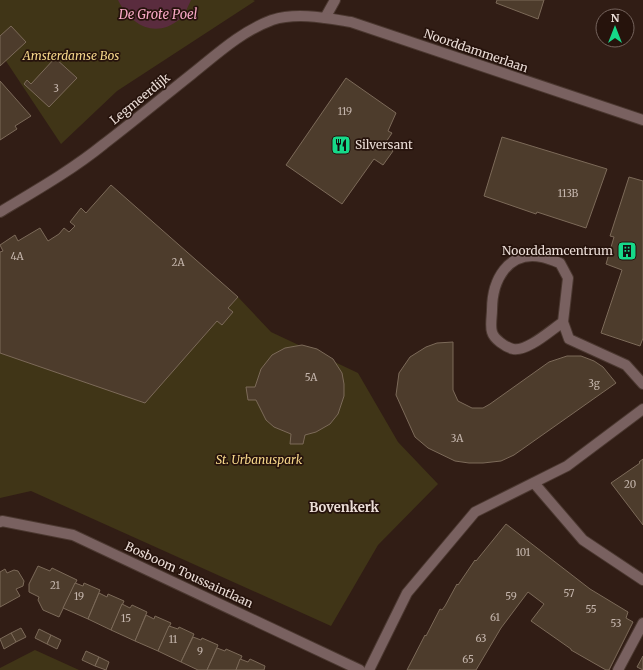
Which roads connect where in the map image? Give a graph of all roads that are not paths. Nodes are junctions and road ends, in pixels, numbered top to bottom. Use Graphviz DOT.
graph roads {
  1 [pos="335,0"];
  2 [pos="299,16"];
  3 [pos="325,18"];
  4 [pos="643,120"];
  5 [pos="0,212"];
  6 [pos="563,322"];
  7 [pos="643,384"];
  8 [pos="643,409"];
  9 [pos="534,483"];
  10 [pos="0,522"];
  11 [pos="643,580"];
  12 [pos="643,623"];
  13 [pos="360,670"];
  14 [pos="369,670"];
  15 [pos="618,670"];
  1 -- 3 [label="street"];
  2 -- 3 [label="street, Noorddammerlaan"];
  2 -- 5 [label="street, Legmeerdijk"];
  3 -- 4 [label="street, Noorddammerlaan"];
  6 -- 6 [label="street"];
  6 -- 7 [label="street"];
  8 -- 9 [label="street"];
  9 -- 11 [label="street"];
  9 -- 14 [label="street"];
  10 -- 13 [label="street, Bosboom Toussaintlaan"];
  12 -- 15 [label="street"];
}
